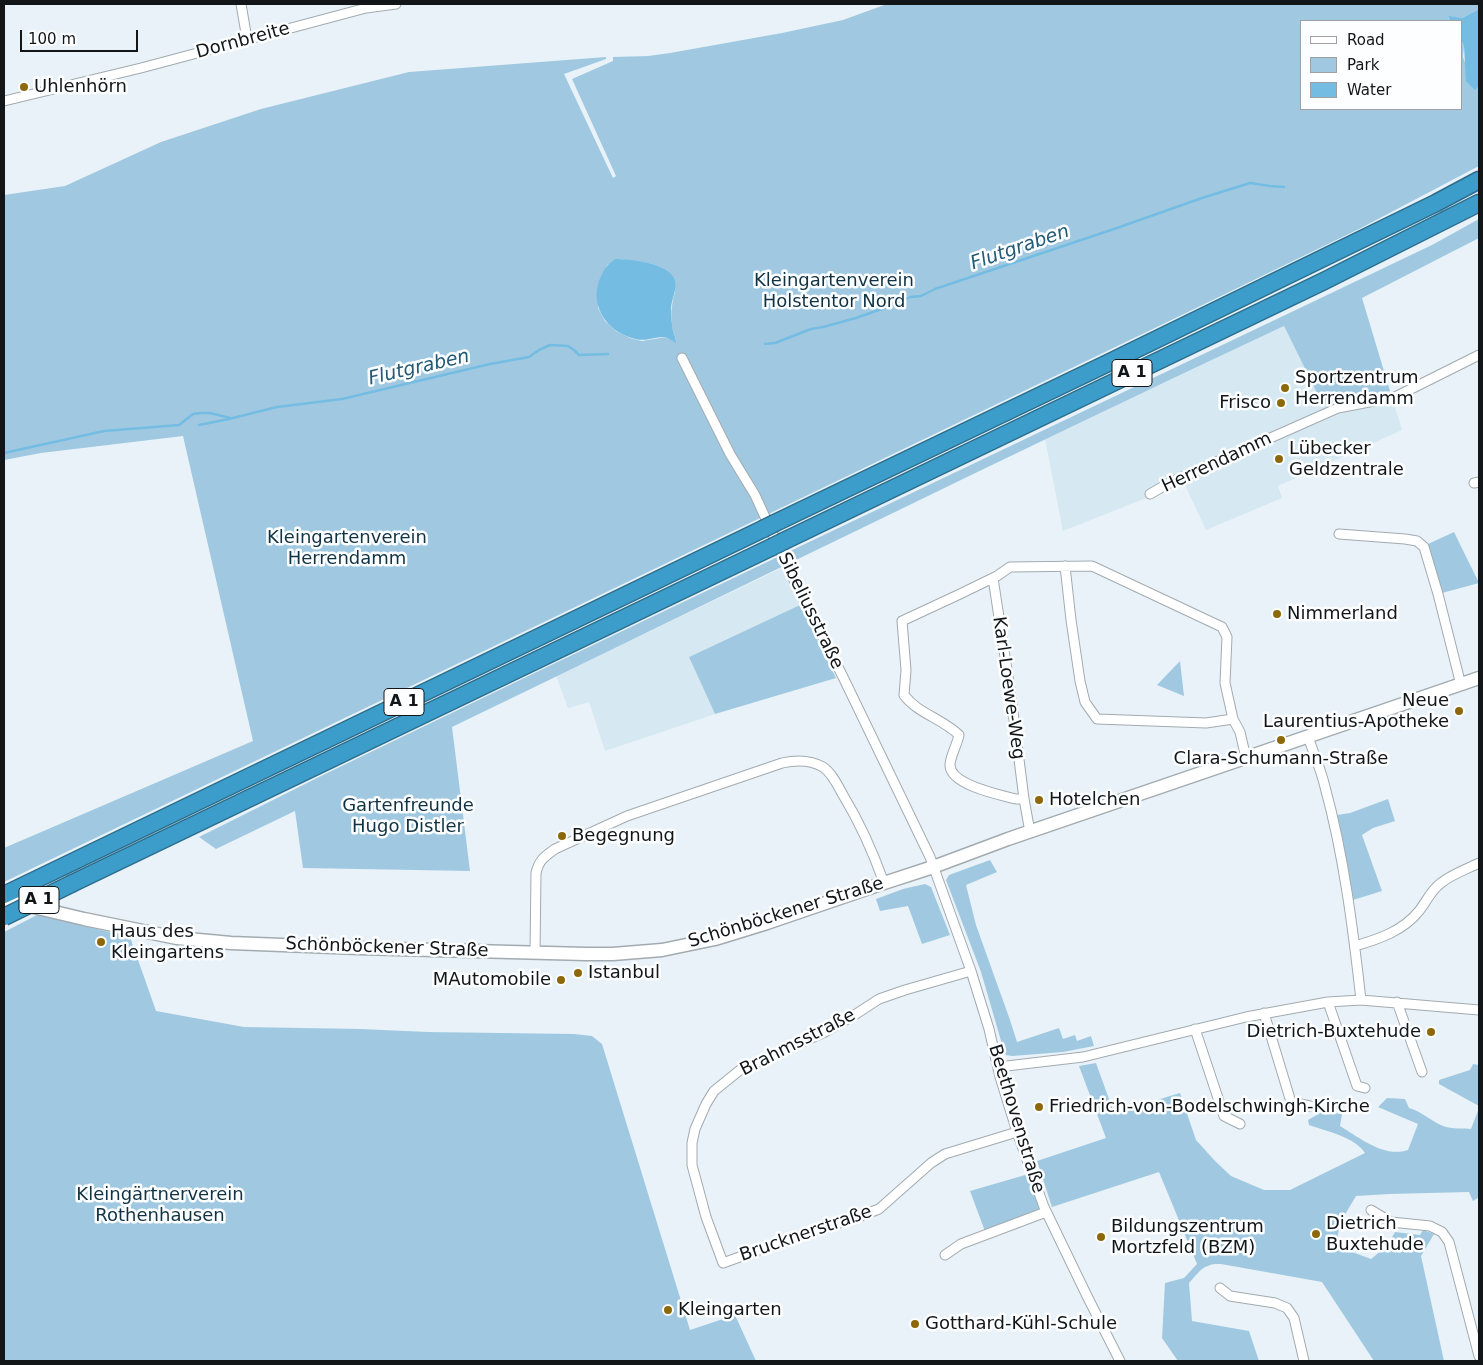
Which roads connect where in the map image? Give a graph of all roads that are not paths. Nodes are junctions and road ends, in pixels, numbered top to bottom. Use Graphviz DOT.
graph roads {
  1 [pos="241,4"];
  2 [pos="396,4"];
  3 [pos="247,39"];
  4 [pos="4,101"];
  5 [pos="1479,180"];
  6 [pos="1479,203"];
  7 [pos="1479,355"];
  8 [pos="682,358"];
  9 [pos="1150,494"];
  10 [pos="1339,534"];
  11 [pos="1065,566"];
  12 [pos="993,578"];
  13 [pos="1479,678"];
  14 [pos="1461,685"];
  15 [pos="1233,718"];
  16 [pos="1308,736"];
  17 [pos="1246,758"];
  18 [pos="1024,799"];
  19 [pos="1030,832"];
  20 [pos="1479,863"];
  21 [pos="932,868"];
  22 [pos="884,883"];
  23 [pos="4,895"];
  24 [pos="4,900"];
  25 [pos="4,917"];
  26 [pos="1355,946"];
  27 [pos="535,952"];
  28 [pos="971,971"];
  29 [pos="1361,1000"];
  30 [pos="1328,1002"];
  31 [pos="1397,1002"];
  32 [pos="1479,1010"];
  33 [pos="1264,1013"];
  34 [pos="1195,1028"];
  35 [pos="998,1067"];
  36 [pos="1422,1072"];
  37 [pos="1366,1088"];
  38 [pos="1310,1106"];
  39 [pos="1240,1124"];
  40 [pos="1017,1132"];
  41 [pos="1370,1210"];
  42 [pos="1046,1212"];
  43 [pos="945,1255"];
  44 [pos="723,1263"];
  45 [pos="1220,1288"];
  46 [pos="1479,1356"];
  47 [pos="1120,1361"];
  48 [pos="1304,1361"];
  1 -- 3 [label="street"];
  2 -- 3 [label="street, Dornbreite"];
  3 -- 4 [label="street, Dornbreite"];
  5 -- 23 [label="highway, A 1"];
  6 -- 25 [label="highway, A 1, bridge"];
  7 -- 9 [label="street, Herrendamm"];
  8 -- 21 [label="street, Sibeliusstraße"];
  10 -- 14 [label="street"];
  11 -- 12 [label="street"];
  11 -- 15 [label="street"];
  11 -- 15 [label="street"];
  12 -- 18 [label="street, Karl-Loewe-Weg"];
  12 -- 18 [label="street"];
  13 -- 14 [label="main road, Schönböckener Straße"];
  14 -- 16 [label="main road, Schönböckener Straße"];
  15 -- 17 [label="street"];
  16 -- 17 [label="main road, Schönböckener Straße"];
  16 -- 26 [label="street"];
  17 -- 19 [label="main road, Schönböckener Straße"];
  18 -- 19 [label="street, Karl-Loewe-Weg"];
  19 -- 21 [label="main road, Schönböckener Straße"];
  20 -- 26 [label="street"];
  21 -- 22 [label="main road, Schönböckener Straße"];
  21 -- 28 [label="street, Beethovenstraße"];
  22 -- 27 [label="main road, Schönböckener Straße"];
  22 -- 27 [label="street"];
  24 -- 27 [label="main road, Schönböckener Straße"];
  26 -- 29 [label="street"];
  28 -- 35 [label="street, Beethovenstraße"];
  28 -- 44 [label="street, Brahmsstraße"];
  29 -- 30 [label="street"];
  29 -- 31 [label="street"];
  30 -- 33 [label="street"];
  30 -- 37 [label="street"];
  31 -- 32 [label="street"];
  31 -- 36 [label="street"];
  33 -- 34 [label="street"];
  33 -- 38 [label="street"];
  34 -- 35 [label="street"];
  34 -- 39 [label="street"];
  35 -- 40 [label="street, Beethovenstraße"];
  40 -- 42 [label="street, Beethovenstraße"];
  40 -- 44 [label="street, Brucknerstraße"];
  41 -- 46 [label="street"];
  42 -- 43 [label="street"];
  42 -- 47 [label="street, Beethovenstraße"];
  45 -- 48 [label="street"];
}
